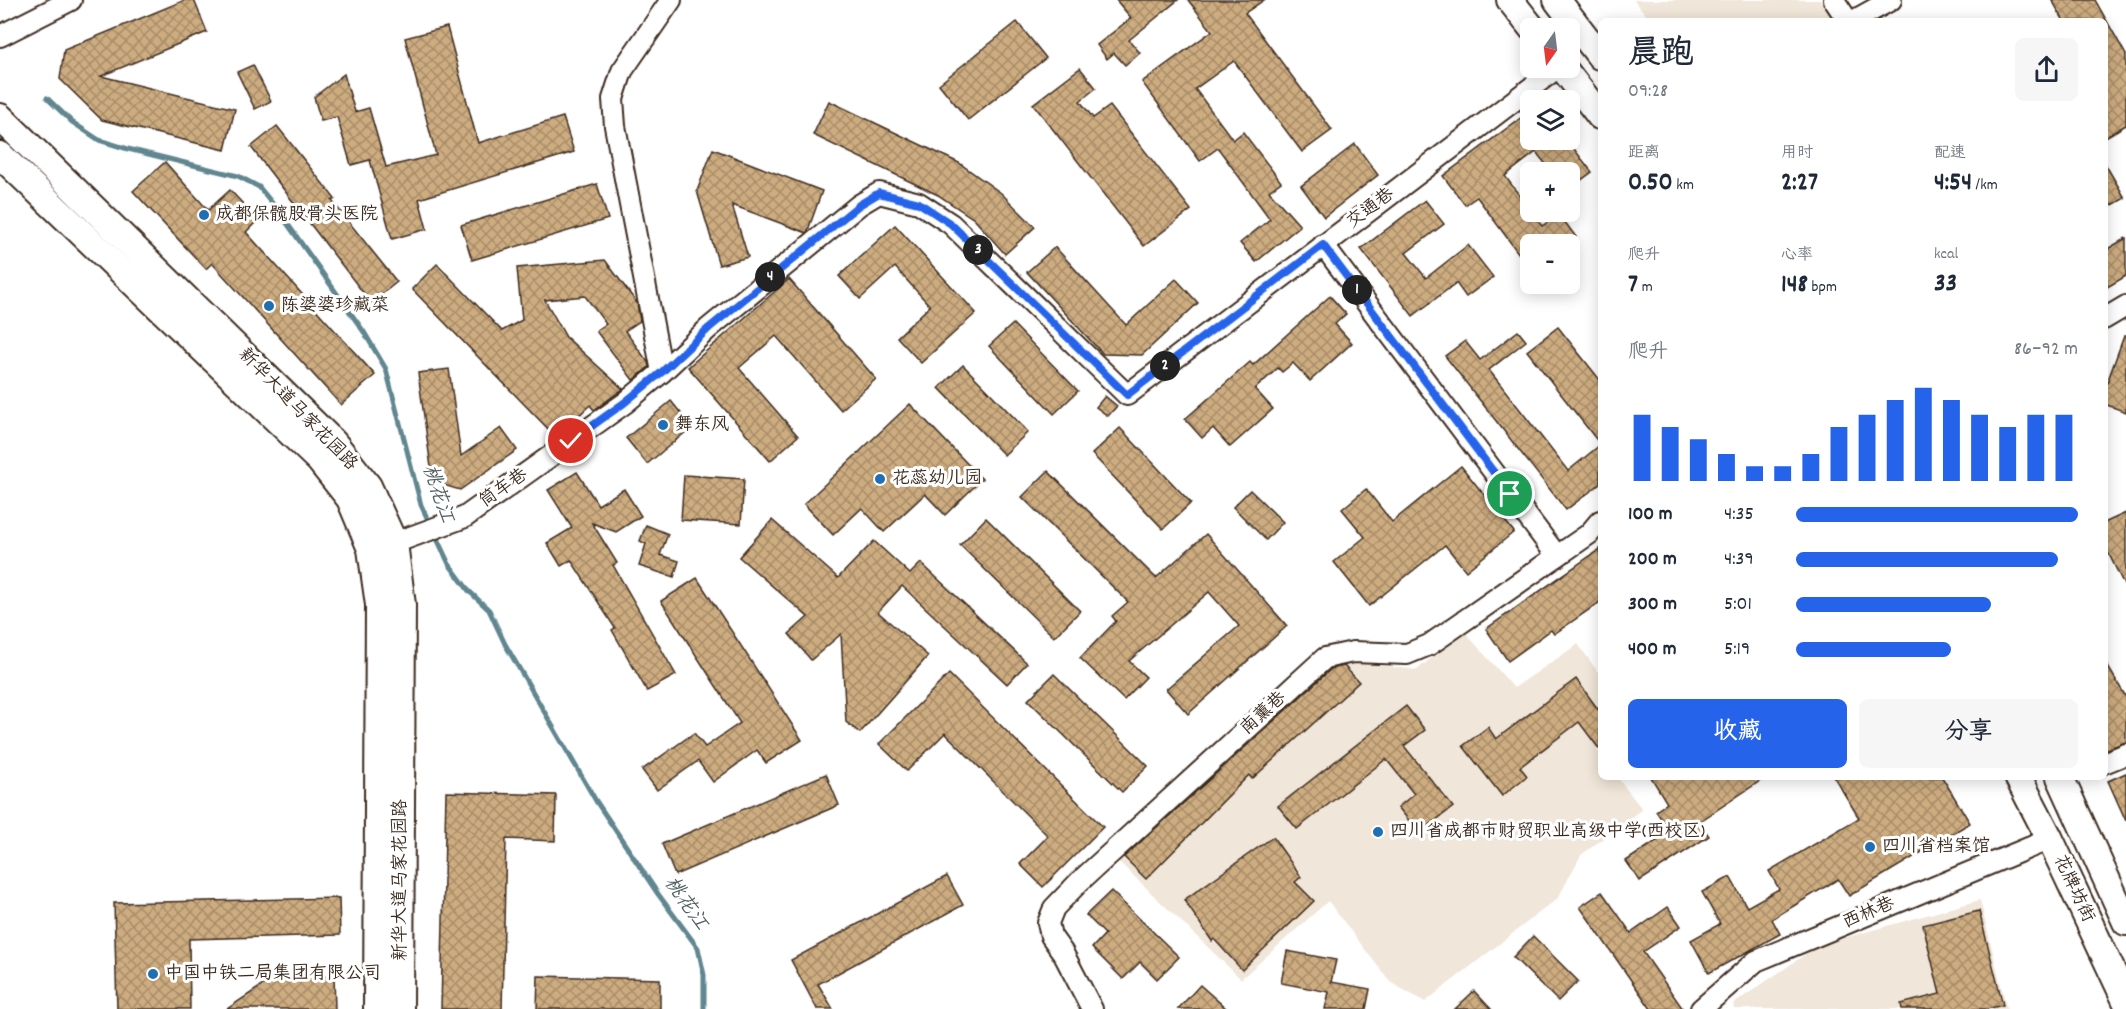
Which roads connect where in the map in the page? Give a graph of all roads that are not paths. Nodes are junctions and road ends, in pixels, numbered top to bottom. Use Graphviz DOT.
graph roads {
  1 [pos="71,0"];
  2 [pos="671,0"];
  3 [pos="1510,0"];
  4 [pos="1557,0"];
  5 [pos="1834,0"];
  6 [pos="1891,0"];
  7 [pos="1524,18"];
  8 [pos="1846,18"];
  9 [pos="1858,18"];
  10 [pos="0,36"];
  11 [pos="1598,53"];
  12 [pos="1544,78"];
  13 [pos="1571,78"];
  14 [pos="1598,113"];
  15 [pos="0,117"];
  16 [pos="0,155"];
  17 [pos="1323,245"];
  18 [pos="2126,306"];
  19 [pos="2108,317"];
  20 [pos="662,372"];
  21 [pos="1127,395"];
  22 [pos="1598,524"];
  23 [pos="394,543"];
  24 [pos="1557,556"];
  25 [pos="2126,754"];
  26 [pos="2108,761"];
  27 [pos="2020,780"];
  28 [pos="2066,780"];
  29 [pos="2050,839"];
  30 [pos="2126,922"];
  31 [pos="2126,1001"];
  32 [pos="377,1009"];
  33 [pos="400,1009"];
  34 [pos="1092,1009"];
  35 [pos="1701,1009"];
  1 -- 10 [label="street"];
  2 -- 20 [label="street"];
  3 -- 7 [label="main road"];
  4 -- 11 [label="main road"];
  5 -- 8 [label="street"];
  6 -- 9 [label="street"];
  12 -- 17 [label="street, 交通巷"];
  13 -- 14 [label="main road"];
  15 -- 23 [label="main road, 新华大道马家花园路"];
  16 -- 32 [label="main road, 新华大道马家花园路"];
  17 -- 21 [label="street, 交通巷"];
  17 -- 24 [label="street"];
  18 -- 19 [label="street"];
  20 -- 21 [label="street, 筒车巷"];
  20 -- 23 [label="street, 筒车巷"];
  22 -- 24 [label="street, 南薰巷"];
  23 -- 33 [label="main road, 新华大道马家花园路"];
  24 -- 34 [label="street, 南薰巷"];
  25 -- 26 [label="street"];
  27 -- 29 [label="main road, 花牌坊街"];
  28 -- 30 [label="main road, 花牌坊街"];
  29 -- 31 [label="main road, 花牌坊街"];
  29 -- 35 [label="street, 西林巷"];
}
